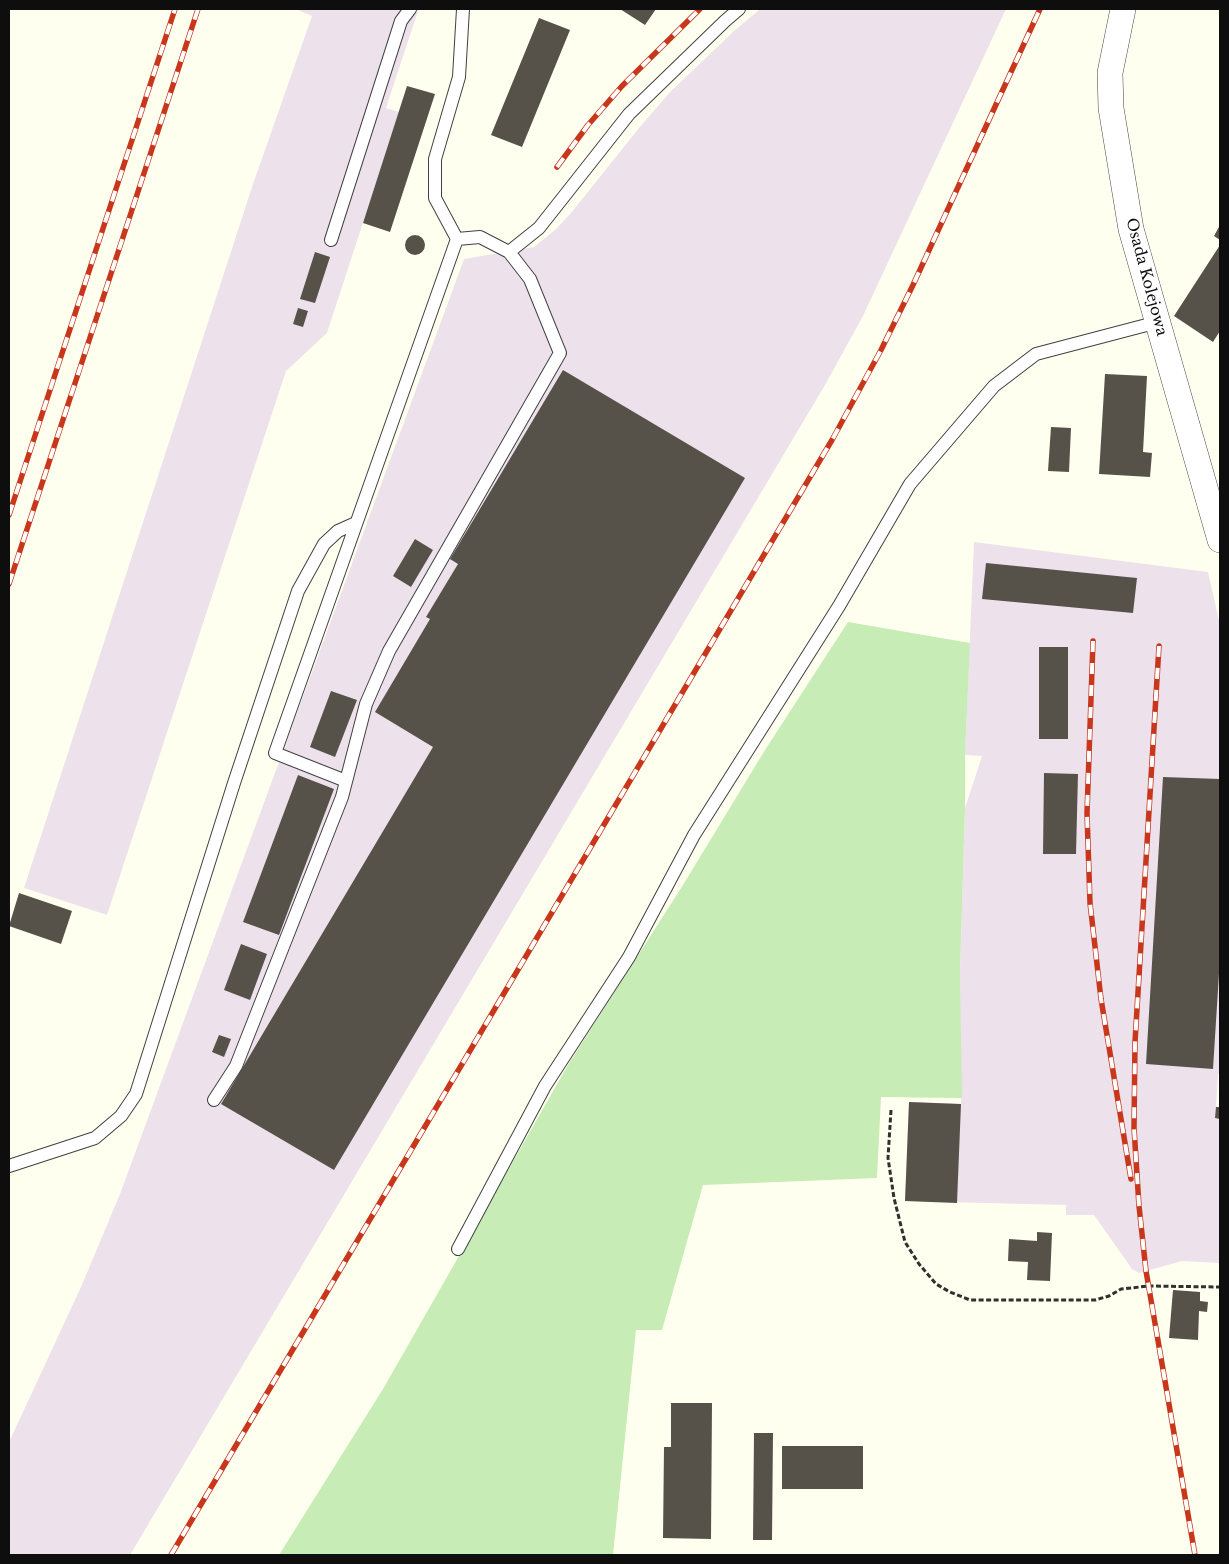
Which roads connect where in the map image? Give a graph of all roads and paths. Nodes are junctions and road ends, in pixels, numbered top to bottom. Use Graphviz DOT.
graph roads {
  1 [pos="410,9"];
  2 [pos="463,9"];
  3 [pos="739,9"];
  4 [pos="1123,9"];
  5 [pos="457,239"];
  6 [pos="331,240"];
  7 [pos="510,252"];
  8 [pos="1158,322"];
  9 [pos="356,523"];
  10 [pos="1220,540"];
  11 [pos="346,781"];
  12 [pos="214,1100"];
  13 [pos="891,1110"];
  14 [pos="9,1166"];
  15 [pos="458,1249"];
  16 [pos="1220,1287"];
  1 -- 6 [label="lane"];
  2 -- 5 [label="lane"];
  3 -- 7 [label="lane"];
  4 -- 8 [label="street, Osada Kolejowa"];
  5 -- 7 [label="lane"];
  5 -- 9 [label="lane"];
  7 -- 11 [label="lane"];
  8 -- 10 [label="street, Osada Kolejowa"];
  8 -- 15 [label="lane"];
  9 -- 11 [label="lane"];
  9 -- 14 [label="lane"];
  11 -- 12 [label="lane"];
  13 -- 16 [label="path"];
}
